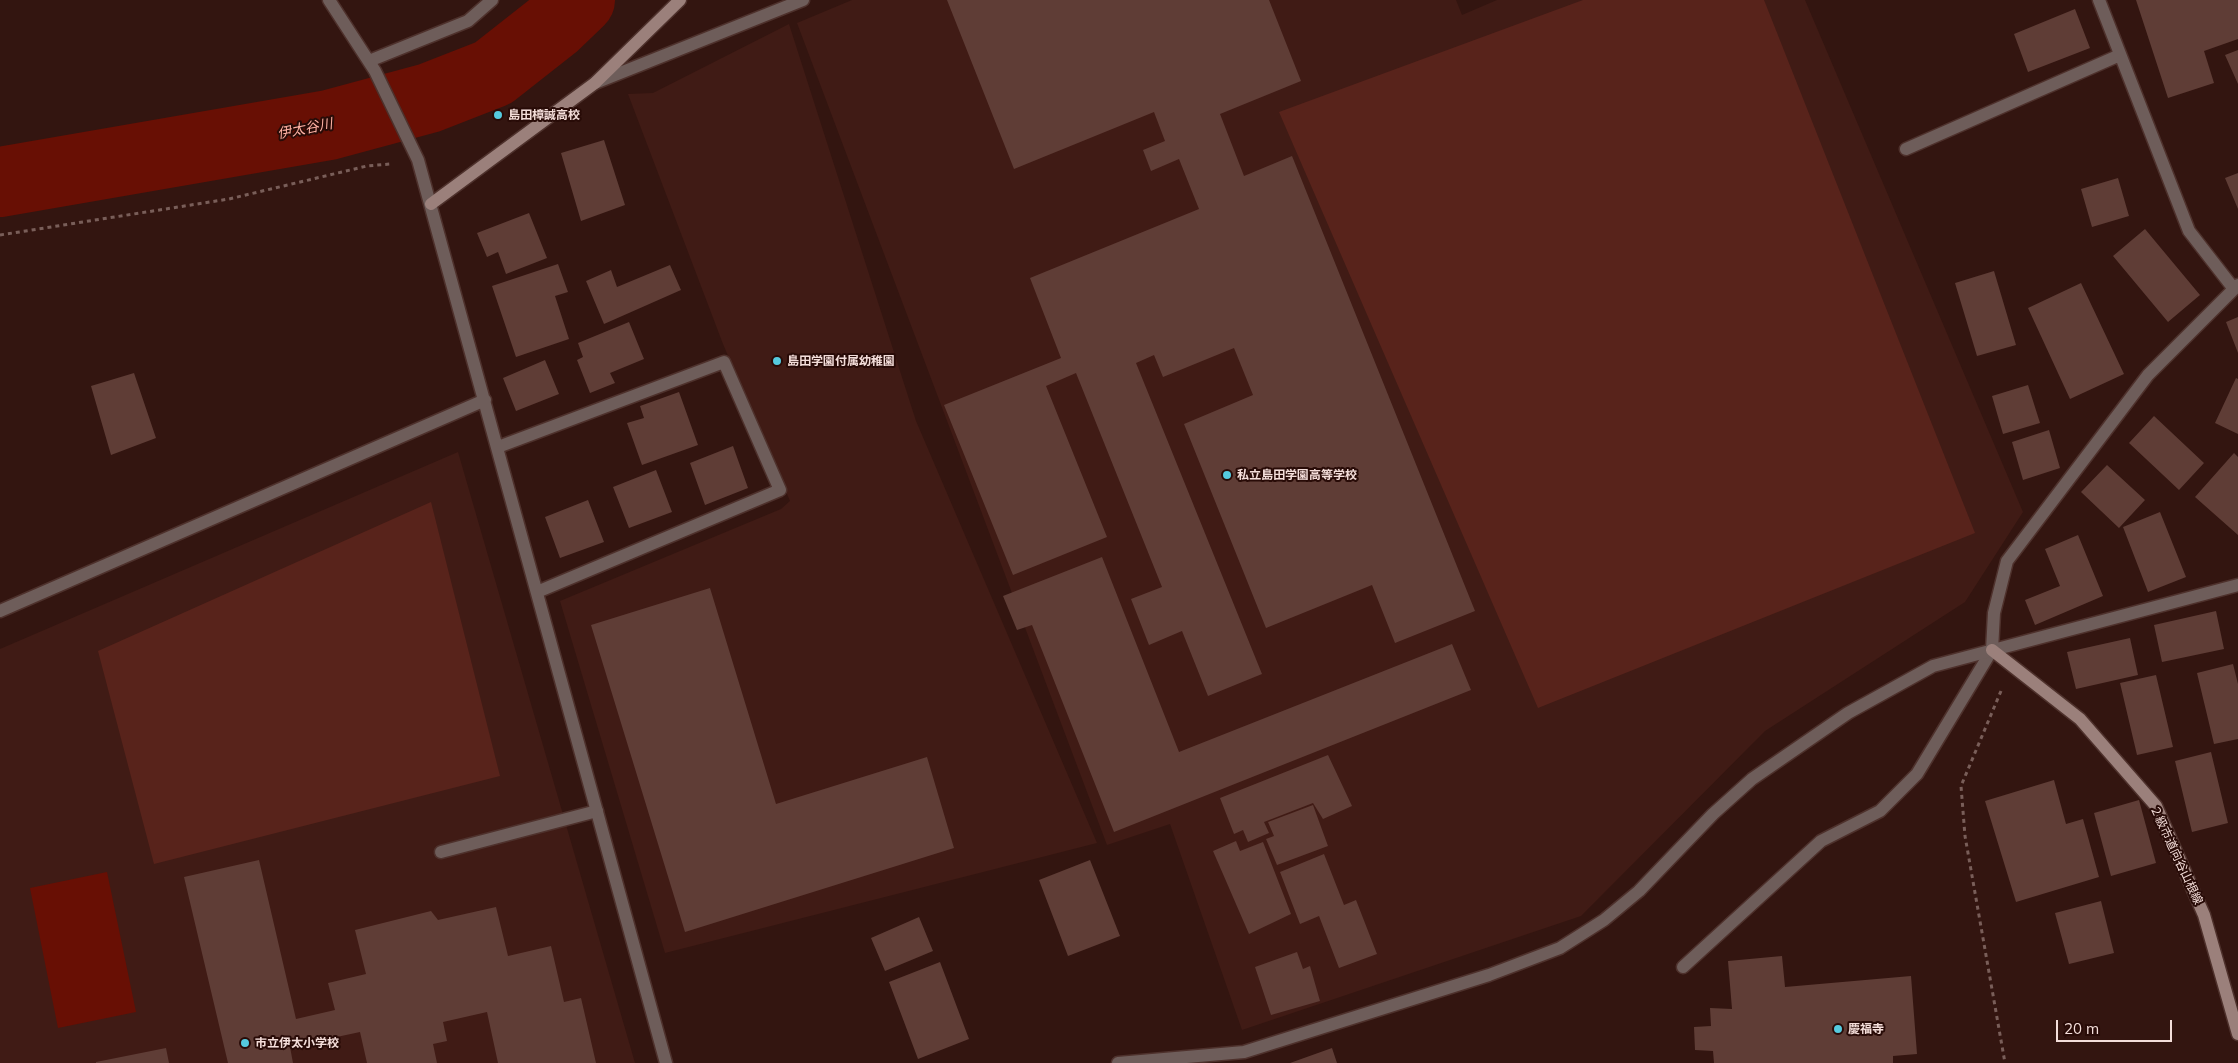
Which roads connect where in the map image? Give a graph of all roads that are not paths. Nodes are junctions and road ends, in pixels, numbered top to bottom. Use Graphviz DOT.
graph roads {
  1 [pos="329,0"];
  2 [pos="492,0"];
  3 [pos="680,0"];
  4 [pos="803,0"];
  5 [pos="2099,0"];
  6 [pos="2120,55"];
  7 [pos="372,66"];
  8 [pos="594,83"];
  9 [pos="1906,149"];
  10 [pos="431,204"];
  11 [pos="2236,287"];
  12 [pos="485,400"];
  13 [pos="498,447"];
  14 [pos="2238,585"];
  15 [pos="537,592"];
  16 [pos="0,611"];
  17 [pos="1992,650"];
  18 [pos="597,811"];
  19 [pos="441,852"];
  20 [pos="1683,967"];
  21 [pos="2238,1034"];
  22 [pos="666,1063"];
  23 [pos="1118,1063"];
  1 -- 7 [label="street"];
  2 -- 7 [label="street"];
  3 -- 8 [label="street"];
  4 -- 8 [label="street"];
  5 -- 6 [label="street"];
  6 -- 9 [label="street"];
  6 -- 11 [label="street"];
  7 -- 10 [label="street"];
  8 -- 10 [label="street"];
  10 -- 12 [label="street"];
  11 -- 17 [label="street"];
  12 -- 13 [label="street"];
  12 -- 16 [label="street"];
  13 -- 15 [label="street"];
  13 -- 15 [label="street"];
  14 -- 17 [label="street"];
  15 -- 18 [label="street"];
  17 -- 20 [label="street"];
  17 -- 21 [label="street, ２級市道向谷山根線"];
  17 -- 23 [label="street"];
  18 -- 19 [label="street"];
  18 -- 22 [label="street"];
}
